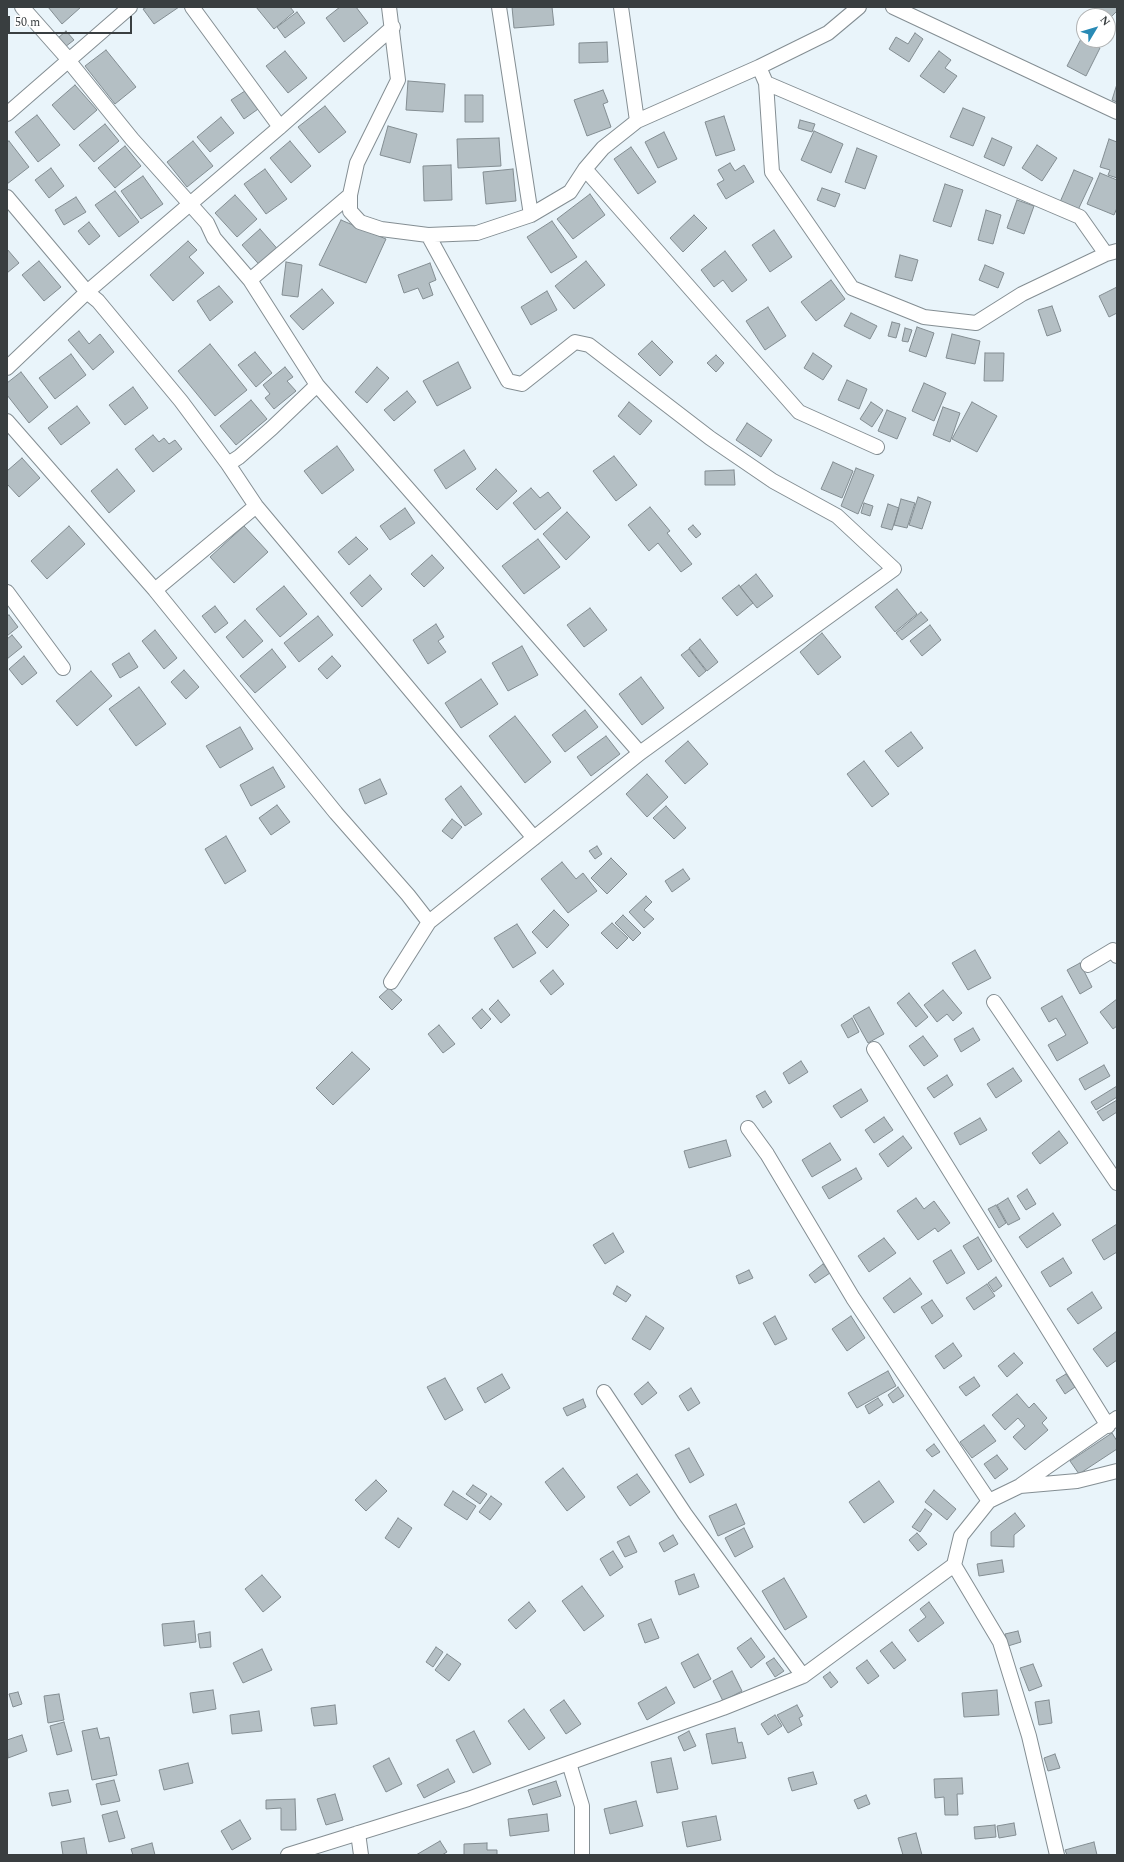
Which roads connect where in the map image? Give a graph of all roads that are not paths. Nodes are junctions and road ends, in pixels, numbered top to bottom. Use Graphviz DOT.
graph roads {
  1 [pos="22,7"];
  2 [pos="130,7"];
  3 [pos="192,7"];
  4 [pos="389,7"];
  5 [pos="499,7"];
  6 [pos="621,7"];
  7 [pos="859,7"];
  8 [pos="893,7"];
  9 [pos="392,27"];
  10 [pos="69,60"];
  11 [pos="759,67"];
  12 [pos="766,83"];
  13 [pos="1117,112"];
  14 [pos="7,114"];
  15 [pos="638,121"];
  16 [pos="280,127"];
  17 [pos="585,169"];
  18 [pos="350,195"];
  19 [pos="7,197"];
  20 [pos="190,204"];
  21 [pos="531,215"];
  22 [pos="428,235"];
  23 [pos="1111,253"];
  24 [pos="250,280"];
  25 [pos="87,292"];
  26 [pos="7,368"];
  27 [pos="317,385"];
  28 [pos="7,421"];
  29 [pos="878,447"];
  30 [pos="228,464"];
  31 [pos="256,506"];
  32 [pos="155,590"];
  33 [pos="7,592"];
  34 [pos="63,668"];
  35 [pos="640,753"];
  36 [pos="534,838"];
  37 [pos="429,922"];
  38 [pos="1117,956"];
  39 [pos="1088,965"];
  40 [pos="391,982"];
  41 [pos="994,1002"];
  42 [pos="874,1049"];
  43 [pos="748,1128"];
  44 [pos="1117,1183"];
  45 [pos="604,1392"];
  46 [pos="1113,1422"];
  47 [pos="1117,1471"];
  48 [pos="1020,1486"];
  49 [pos="989,1501"];
  50 [pos="954,1565"];
  51 [pos="803,1676"];
  52 [pos="569,1763"];
  53 [pos="358,1833"];
  54 [pos="288,1855"];
  55 [pos="361,1855"];
  56 [pos="582,1855"];
  57 [pos="1057,1855"];
  1 -- 10 [label="street"];
  2 -- 10 [label="street"];
  3 -- 16 [label="street"];
  4 -- 9 [label="street"];
  5 -- 21 [label="street"];
  6 -- 15 [label="street"];
  7 -- 11 [label="street"];
  8 -- 13 [label="street"];
  9 -- 16 [label="street"];
  9 -- 18 [label="street"];
  10 -- 14 [label="street"];
  10 -- 20 [label="street"];
  11 -- 12 [label="street"];
  11 -- 15 [label="street"];
  12 -- 23 [label="street"];
  12 -- 23 [label="street"];
  15 -- 17 [label="street"];
  16 -- 20 [label="street"];
  17 -- 21 [label="street"];
  17 -- 29 [label="street"];
  18 -- 22 [label="street"];
  18 -- 24 [label="street"];
  19 -- 25 [label="street"];
  20 -- 24 [label="street"];
  20 -- 25 [label="street"];
  21 -- 22 [label="street"];
  22 -- 35 [label="street"];
  24 -- 27 [label="street"];
  25 -- 26 [label="street"];
  25 -- 30 [label="street"];
  27 -- 30 [label="street"];
  27 -- 35 [label="street"];
  28 -- 32 [label="street"];
  30 -- 31 [label="street"];
  31 -- 32 [label="street"];
  31 -- 36 [label="street"];
  32 -- 37 [label="street"];
  33 -- 34 [label="street"];
  35 -- 36 [label="street"];
  36 -- 37 [label="street"];
  37 -- 40 [label="street"];
  38 -- 39 [label="street"];
  41 -- 44 [label="street"];
  42 -- 46 [label="street"];
  43 -- 49 [label="street"];
  45 -- 51 [label="street"];
  46 -- 48 [label="street"];
  47 -- 48 [label="street"];
  48 -- 49 [label="street"];
  49 -- 50 [label="street"];
  50 -- 51 [label="street"];
  50 -- 57 [label="street"];
  51 -- 52 [label="street"];
  52 -- 53 [label="street"];
  52 -- 56 [label="street"];
  53 -- 54 [label="street"];
  53 -- 55 [label="street"];
}
